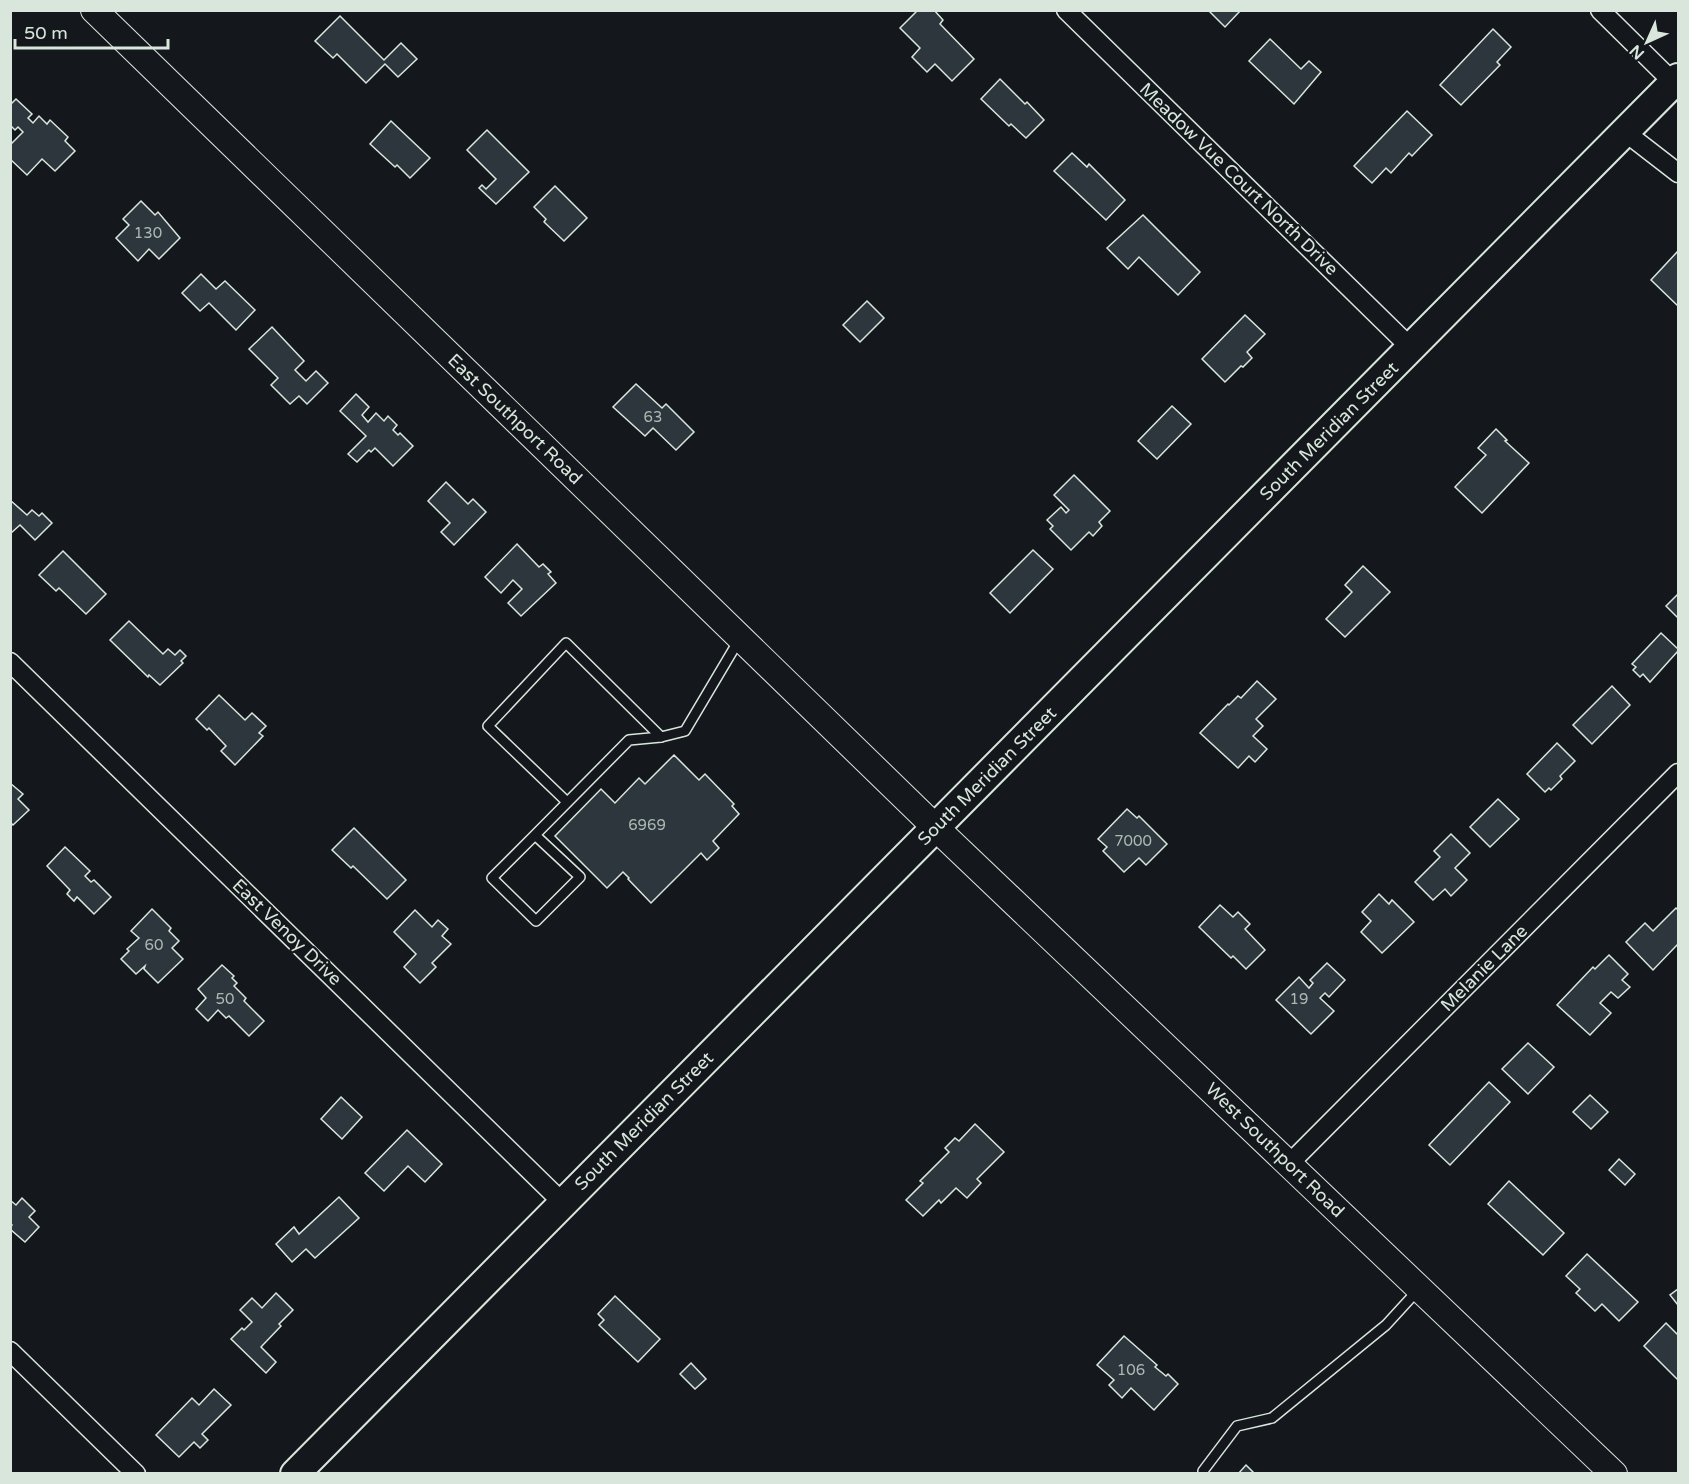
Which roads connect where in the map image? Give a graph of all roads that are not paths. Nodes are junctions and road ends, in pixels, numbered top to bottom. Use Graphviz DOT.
graph roads {
  1 [pos="94,10"];
  2 [pos="1066,10"];
  3 [pos="1600,10"];
  4 [pos="1676,80"];
  5 [pos="1625,132"];
  6 [pos="1678,173"];
  7 [pos="1411,348"];
  8 [pos="740,638"];
  9 [pos="10,662"];
  10 [pos="661,737"];
  11 [pos="1678,773"];
  12 [pos="567,802"];
  13 [pos="935,827"];
  14 [pos="536,835"];
  15 [pos="1289,1164"];
  16 [pos="563,1203"];
  17 [pos="1420,1288"];
  18 [pos="10,1352"];
  19 [pos="1203,1471"];
  20 [pos="136,1473"];
  21 [pos="295,1473"];
  22 [pos="1614,1473"];
  1 -- 8 [label="main road, East Southport Road"];
  2 -- 7 [label="street, Meadow Vue Court North Drive"];
  3 -- 4 [label="street"];
  4 -- 5 [label="main road, South Meridian Street"];
  5 -- 6 [label="street"];
  5 -- 7 [label="main road, South Meridian Street"];
  7 -- 13 [label="main road, South Meridian Street"];
  8 -- 10 [label="lane"];
  8 -- 13 [label="main road, East Southport Road"];
  9 -- 16 [label="street, East Venoy Drive"];
  10 -- 12 [label="lane"];
  10 -- 12 [label="lane"];
  11 -- 15 [label="street, Melanie Lane"];
  12 -- 14 [label="lane"];
  13 -- 15 [label="main road, West Southport Road"];
  13 -- 16 [label="main road, South Meridian Street"];
  14 -- 14 [label="lane"];
  15 -- 17 [label="main road, West Southport Road"];
  16 -- 21 [label="main road, South Meridian Street"];
  17 -- 19 [label="lane"];
  17 -- 22 [label="main road, West Southport Road"];
  18 -- 20 [label="street"];
}
